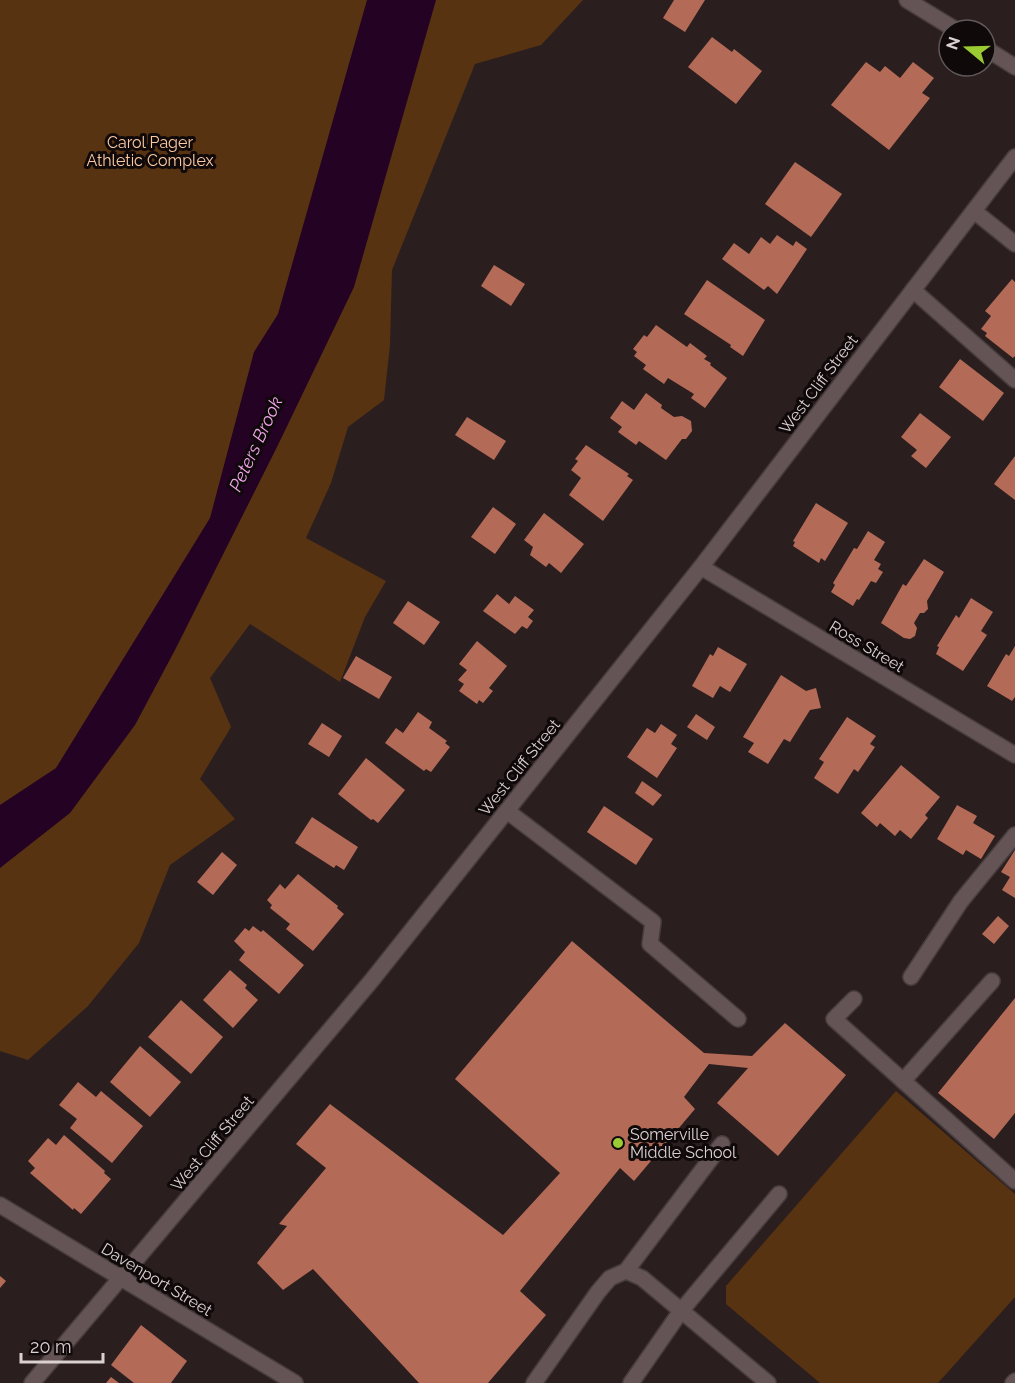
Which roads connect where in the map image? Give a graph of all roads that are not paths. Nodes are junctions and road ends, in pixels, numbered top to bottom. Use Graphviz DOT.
graph roads {
  1 [pos="908,0"];
  2 [pos="937,18"];
  3 [pos="997,56"];
  4 [pos="1015,67"];
  5 [pos="1015,157"];
  6 [pos="974,211"];
  7 [pos="1015,244"];
  8 [pos="913,290"];
  9 [pos="1015,380"];
  10 [pos="701,567"];
  11 [pos="1015,755"];
  12 [pos="507,811"];
  13 [pos="1015,835"];
  14 [pos="910,978"];
  15 [pos="992,981"];
  16 [pos="854,999"];
  17 [pos="738,1019"];
  18 [pos="903,1081"];
  19 [pos="722,1144"];
  20 [pos="1015,1180"];
  21 [pos="779,1194"];
  22 [pos="0,1205"];
  23 [pos="626,1271"];
  24 [pos="121,1278"];
  25 [pos="681,1311"];
  26 [pos="32,1383"];
  27 [pos="295,1383"];
  28 [pos="534,1383"];
  29 [pos="631,1383"];
  30 [pos="768,1383"];
  1 -- 2 [label="street"];
  3 -- 4 [label="street"];
  5 -- 6 [label="street, West Cliff Street"];
  6 -- 7 [label="street"];
  6 -- 8 [label="street, West Cliff Street"];
  8 -- 9 [label="street"];
  8 -- 10 [label="street, West Cliff Street"];
  10 -- 11 [label="street, Ross Street"];
  10 -- 12 [label="street, West Cliff Street"];
  12 -- 17 [label="street"];
  12 -- 24 [label="street, West Cliff Street"];
  13 -- 14 [label="street"];
  15 -- 18 [label="street"];
  16 -- 18 [label="street"];
  18 -- 20 [label="street"];
  19 -- 23 [label="street"];
  21 -- 25 [label="street"];
  22 -- 24 [label="street, Davenport Street"];
  23 -- 25 [label="street"];
  23 -- 28 [label="street"];
  24 -- 26 [label="street, West Cliff Street"];
  24 -- 27 [label="street, Davenport Street"];
  25 -- 29 [label="street"];
  25 -- 30 [label="street"];
}
